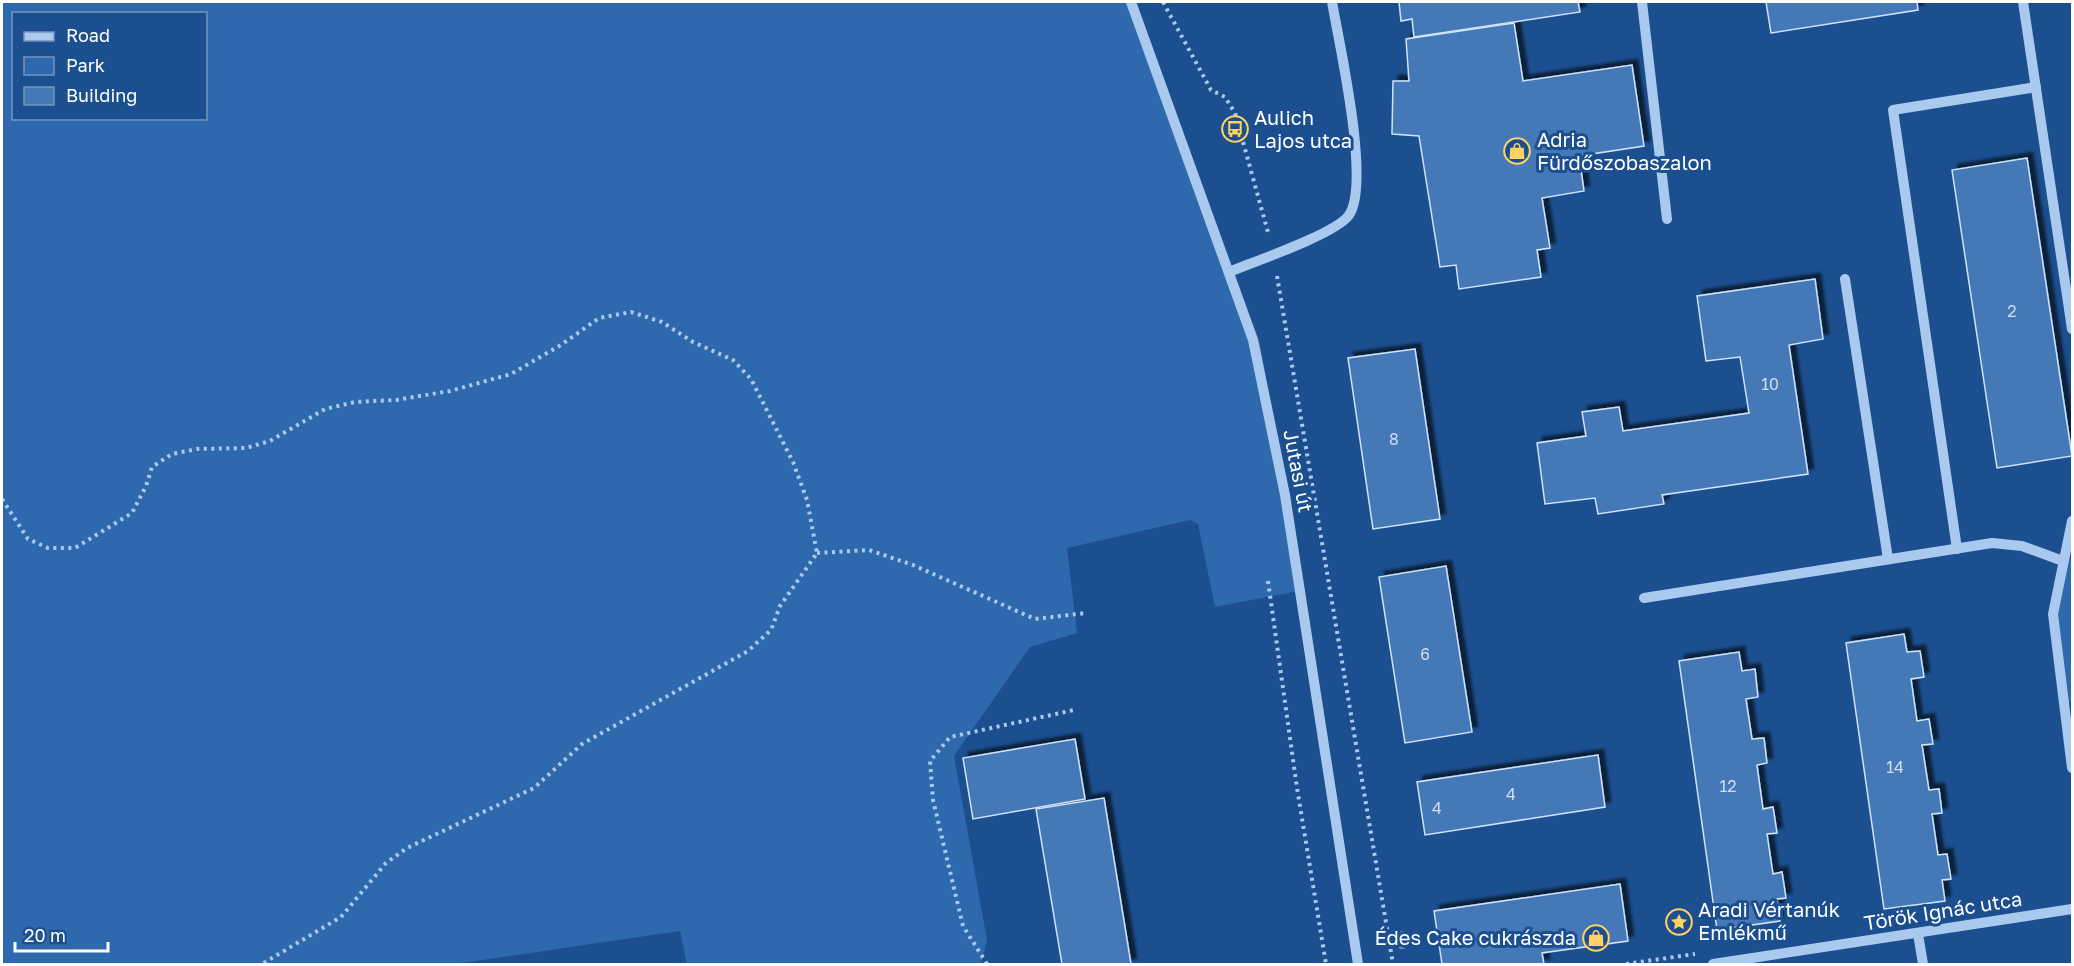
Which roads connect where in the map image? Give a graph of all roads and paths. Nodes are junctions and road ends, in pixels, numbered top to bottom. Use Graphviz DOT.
graph roads {
  1 [pos="1131,2"];
  2 [pos="1163,2"];
  3 [pos="1332,2"];
  4 [pos="1642,2"];
  5 [pos="2023,2"];
  6 [pos="2036,87"];
  7 [pos="1667,219"];
  8 [pos="1273,253"];
  9 [pos="1229,272"];
  10 [pos="1845,279"];
  11 [pos="2073,329"];
  12 [pos="2,499"];
  13 [pos="2073,521"];
  14 [pos="1957,549"];
  15 [pos="817,553"];
  16 [pos="1888,560"];
  17 [pos="2062,561"];
  18 [pos="1268,581"];
  19 [pos="1644,598"];
  20 [pos="1086,614"];
  21 [pos="1074,710"];
  22 [pos="2073,768"];
  23 [pos="2073,909"];
  24 [pos="1918,934"];
  25 [pos="262,964"];
  26 [pos="987,964"];
  27 [pos="1326,964"];
  28 [pos="1358,964"];
  29 [pos="1392,964"];
  30 [pos="1714,964"];
  31 [pos="1923,964"];
  1 -- 9 [label="street, Jutasi út"];
  2 -- 8 [label="path"];
  3 -- 8 [label="street"];
  4 -- 7 [label="street"];
  5 -- 6 [label="street"];
  6 -- 11 [label="street"];
  6 -- 14 [label="street"];
  8 -- 9 [label="street"];
  8 -- 29 [label="path"];
  9 -- 28 [label="street, Jutasi út"];
  10 -- 16 [label="street"];
  12 -- 15 [label="path"];
  13 -- 17 [label="street"];
  14 -- 16 [label="street"];
  14 -- 17 [label="street"];
  15 -- 20 [label="path"];
  15 -- 25 [label="path"];
  16 -- 19 [label="street"];
  17 -- 22 [label="street"];
  18 -- 27 [label="path"];
  21 -- 26 [label="path"];
  23 -- 24 [label="street, Török Ignác utca"];
  24 -- 30 [label="street, Török Ignác utca"];
  24 -- 31 [label="street"];
}
